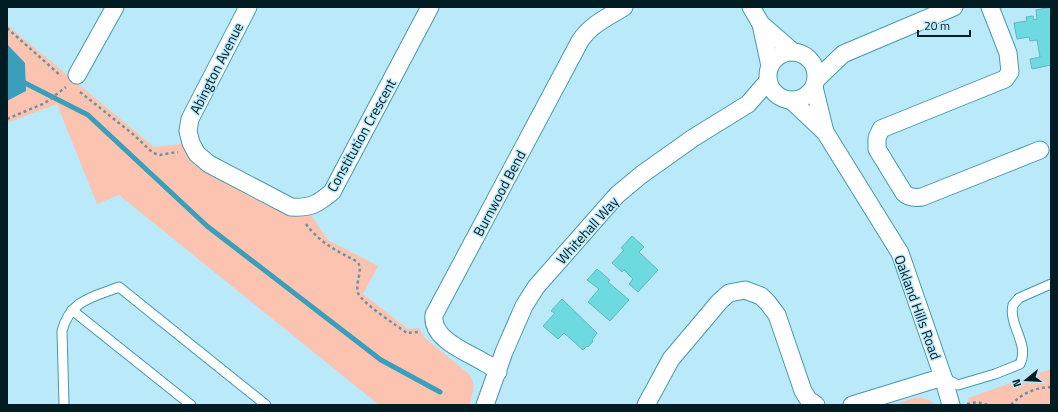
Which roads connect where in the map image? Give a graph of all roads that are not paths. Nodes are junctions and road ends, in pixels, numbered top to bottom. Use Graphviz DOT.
graph roads {
  1 [pos="115,7"];
  2 [pos="248,7"];
  3 [pos="430,7"];
  4 [pos="624,7"];
  5 [pos="751,7"];
  6 [pos="954,7"];
  7 [pos="990,7"];
  8 [pos="761,24"];
  9 [pos="799,54"];
  10 [pos="843,54"];
  11 [pos="769,74"];
  12 [pos="71,81"];
  13 [pos="815,84"];
  14 [pos="785,98"];
  15 [pos="748,104"];
  16 [pos="188,131"];
  17 [pos="825,132"];
  18 [pos="1040,150"];
  19 [pos="1051,284"];
  20 [pos="72,310"];
  21 [pos="498,372"];
  22 [pos="942,377"];
  23 [pos="64,405"];
  24 [pos="191,405"];
  25 [pos="266,405"];
  26 [pos="485,405"];
  27 [pos="646,405"];
  28 [pos="816,405"];
  29 [pos="852,405"];
  30 [pos="951,405"];
  1 -- 12 [label="street"];
  2 -- 16 [label="street, Abington Avenue"];
  3 -- 16 [label="street, Constitution Crescent"];
  4 -- 21 [label="street, Burnwood Bend"];
  5 -- 8 [label="street"];
  6 -- 10 [label="street"];
  7 -- 18 [label="street"];
  8 -- 9 [label="street"];
  8 -- 11 [label="street"];
  9 -- 10 [label="street"];
  9 -- 11 [label="street"];
  9 -- 13 [label="street"];
  10 -- 13 [label="street"];
  11 -- 14 [label="street"];
  11 -- 15 [label="street, Whitehall Way"];
  13 -- 14 [label="street"];
  13 -- 17 [label="street, Oakland Hills Road"];
  14 -- 15 [label="street, Whitehall Way"];
  14 -- 17 [label="street, Oakland Hills Road"];
  15 -- 21 [label="street, Whitehall Way"];
  17 -- 22 [label="street, Oakland Hills Road"];
  19 -- 22 [label="lane"];
  20 -- 23 [label="lane"];
  20 -- 24 [label="lane"];
  20 -- 25 [label="lane"];
  21 -- 26 [label="street, Whitehall Way"];
  22 -- 29 [label="street"];
  22 -- 30 [label="street, Oakland Hills Road"];
  27 -- 28 [label="street"];
}
